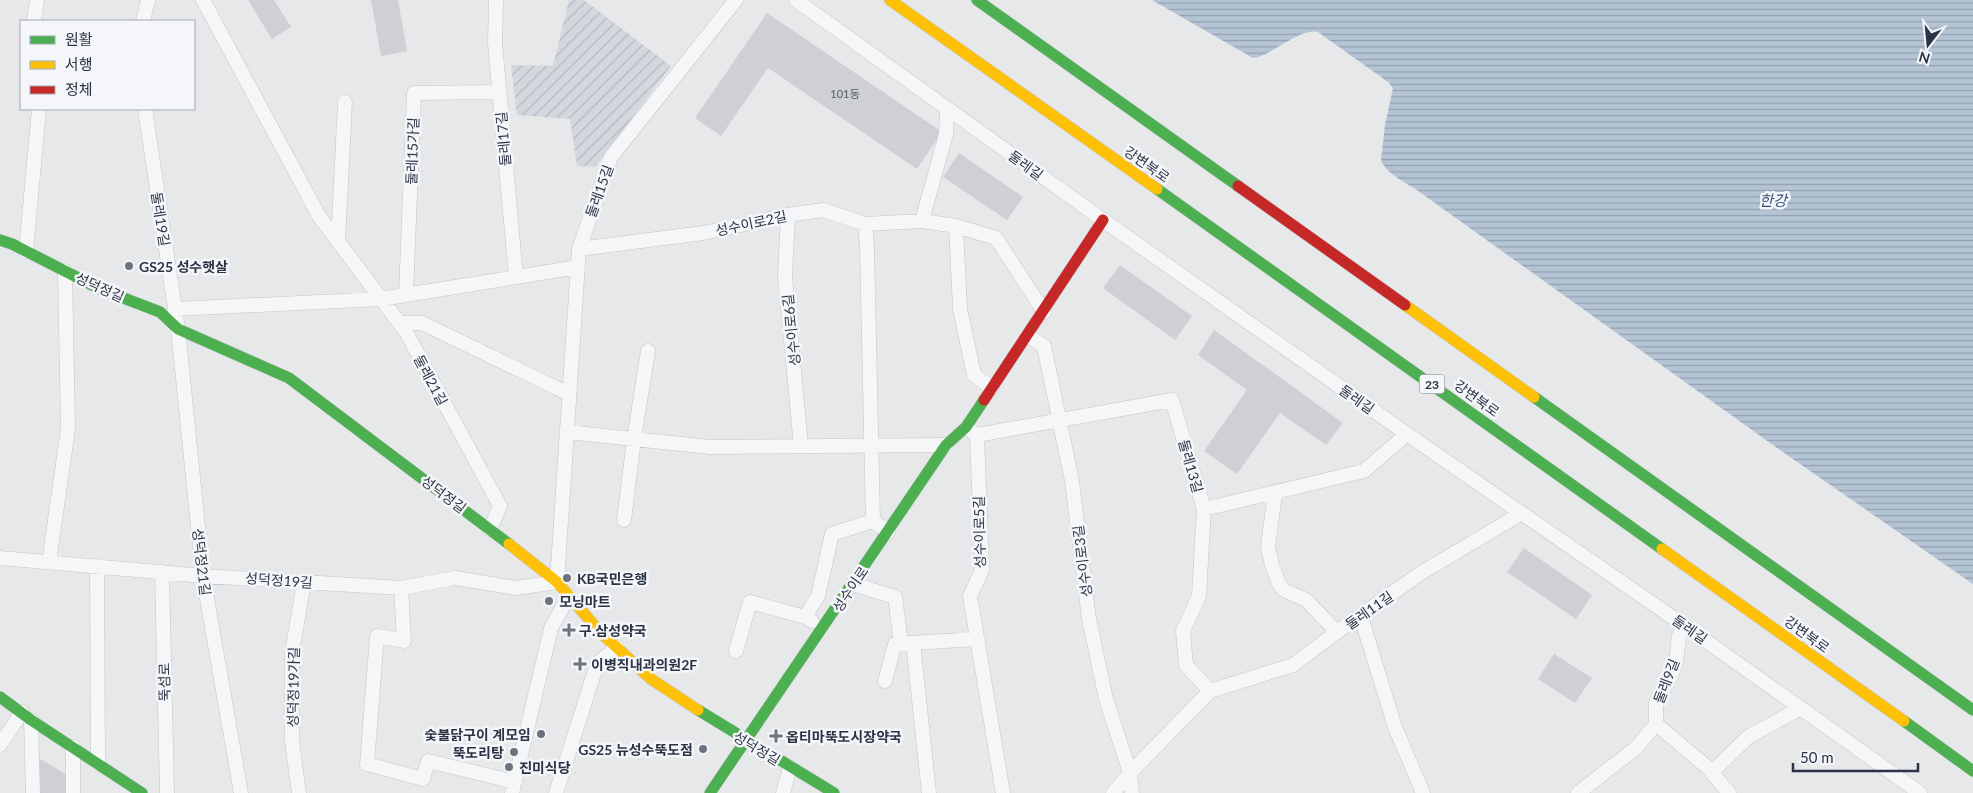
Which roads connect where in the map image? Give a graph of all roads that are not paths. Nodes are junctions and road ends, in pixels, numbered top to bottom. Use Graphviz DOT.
graph roads {
  1 [pos="38,0"];
  2 [pos="148,0"];
  3 [pos="203,0"];
  4 [pos="496,0"];
  5 [pos="736,0"];
  6 [pos="796,0"];
  7 [pos="890,0"];
  8 [pos="978,0"];
  9 [pos="34,20"];
  10 [pos="143,20"];
  11 [pos="499,92"];
  12 [pos="344,102"];
  13 [pos="947,108"];
  14 [pos="40,110"];
  15 [pos="145,110"];
  16 [pos="788,215"];
  17 [pos="1103,220"];
  18 [pos="922,221"];
  19 [pos="865,224"];
  20 [pos="956,226"];
  21 [pos="0,240"];
  22 [pos="338,241"];
  23 [pos="579,248"];
  24 [pos="26,251"];
  25 [pos="578,267"];
  26 [pos="65,271"];
  27 [pos="516,277"];
  28 [pos="406,295"];
  29 [pos="381,299"];
  30 [pos="175,309"];
  31 [pos="1044,312"];
  32 [pos="399,323"];
  33 [pos="178,329"];
  34 [pos="1028,336"];
  35 [pos="648,351"];
  36 [pos="992,388"];
  37 [pos="569,394"];
  38 [pos="1060,420"];
  39 [pos="971,431"];
  40 [pos="567,432"];
  41 [pos="1407,434"];
  42 [pos="634,439"];
  43 [pos="870,445"];
  44 [pos="946,445"];
  45 [pos="801,446"];
  46 [pos="1275,493"];
  47 [pos="1204,509"];
  48 [pos="1522,513"];
  49 [pos="624,520"];
  50 [pos="873,521"];
  51 [pos="490,529"];
  52 [pos="888,532"];
  53 [pos="0,558"];
  54 [pos="49,562"];
  55 [pos="97,566"];
  56 [pos="162,572"];
  57 [pos="203,576"];
  58 [pos="304,582"];
  59 [pos="557,582"];
  60 [pos="853,584"];
  61 [pos="401,588"];
  62 [pos="568,596"];
  63 [pos="806,616"];
  64 [pos="1361,617"];
  65 [pos="1685,626"];
  66 [pos="822,629"];
  67 [pos="1337,632"];
  68 [pos="978,639"];
  69 [pos="907,643"];
  70 [pos="617,648"];
  71 [pos="736,651"];
  72 [pos="885,681"];
  73 [pos="1210,691"];
  74 [pos="0,697"];
  75 [pos="1801,708"];
  76 [pos="1973,710"];
  77 [pos="27,716"];
  78 [pos="1656,724"];
  79 [pos="747,741"];
  80 [pos="0,746"];
  81 [pos="73,747"];
  82 [pos="98,763"];
  83 [pos="790,767"];
  84 [pos="1973,771"];
  85 [pos="1712,772"];
  86 [pos="1130,773"];
  87 [pos="121,786"];
  88 [pos="514,787"];
  89 [pos="33,793"];
  90 [pos="73,793"];
  91 [pos="142,793"];
  92 [pos="167,793"];
  93 [pos="241,793"];
  94 [pos="299,793"];
  95 [pos="556,793"];
  96 [pos="710,793"];
  97 [pos="783,793"];
  98 [pos="834,793"];
  99 [pos="929,793"];
  100 [pos="1003,793"];
  101 [pos="1113,793"];
  102 [pos="1132,793"];
  103 [pos="1423,793"];
  104 [pos="1578,793"];
  105 [pos="1729,793"];
  106 [pos="1920,793"];
  1 -- 9 [label="street"];
  2 -- 10 [label="street"];
  3 -- 22 [label="street, 둘레21길"];
  4 -- 11 [label="street, 둘레17길"];
  5 -- 23 [label="street, 둘레15길"];
  6 -- 13 [label="street, 둘레길"];
  7 -- 84 [label="main road, 강변북로 / 23"];
  8 -- 76 [label="main road"];
  11 -- 27 [label="street, 둘레17길"];
  11 -- 28 [label="street, 둘레15가길"];
  12 -- 22 [label="street"];
  13 -- 17 [label="street, 둘레길"];
  13 -- 18 [label="street"];
  14 -- 24 [label="street"];
  15 -- 30 [label="street, 둘레19길"];
  16 -- 19 [label="street, 성수이로2길"];
  16 -- 23 [label="street, 성수이로2길"];
  16 -- 45 [label="street, 성수이로6길"];
  17 -- 31 [label="main road, 성수이로"];
  17 -- 41 [label="street, 둘레길"];
  18 -- 19 [label="street, 성수이로2길"];
  18 -- 20 [label="street, 성수이로2길"];
  19 -- 43 [label="street"];
  20 -- 31 [label="street, 성수이로2길"];
  20 -- 36 [label="street"];
  21 -- 24 [label="main road, 성덕정길"];
  22 -- 29 [label="street, 둘레21길"];
  23 -- 25 [label="street, 둘레15길"];
  24 -- 26 [label="main road, 성덕정길"];
  25 -- 27 [label="street"];
  25 -- 37 [label="street, 둘레15길"];
  26 -- 33 [label="main road, 성덕정길"];
  26 -- 54 [label="street, 성덕정길"];
  27 -- 28 [label="street"];
  28 -- 29 [label="street"];
  29 -- 30 [label="street"];
  29 -- 32 [label="street, 둘레21길"];
  30 -- 33 [label="street, 둘레19길"];
  31 -- 34 [label="main road, 성수이로"];
  32 -- 37 [label="street"];
  32 -- 51 [label="street, 둘레21길"];
  33 -- 51 [label="main road, 성덕정길"];
  33 -- 57 [label="street, 성덕정21길"];
  34 -- 36 [label="main road, 성수이로"];
  34 -- 38 [label="street, 성수이로3길"];
  35 -- 42 [label="street"];
  36 -- 39 [label="main road, 성수이로"];
  37 -- 40 [label="street, 둘레15길"];
  38 -- 39 [label="street, 둘레13길"];
  38 -- 47 [label="street, 둘레13길"];
  38 -- 86 [label="street, 성수이로3길"];
  39 -- 44 [label="main road, 성수이로"];
  39 -- 68 [label="street, 성수이로5길"];
  40 -- 42 [label="street"];
  40 -- 59 [label="street, 둘레15길"];
  41 -- 46 [label="street, 둘레13길"];
  41 -- 48 [label="street, 둘레길"];
  42 -- 45 [label="street"];
  42 -- 49 [label="street"];
  43 -- 44 [label="street"];
  43 -- 45 [label="street"];
  43 -- 50 [label="street"];
  44 -- 52 [label="main road, 성수이로"];
  46 -- 47 [label="street, 둘레13길"];
  46 -- 67 [label="street"];
  47 -- 73 [label="street"];
  48 -- 64 [label="street, 둘레11길"];
  48 -- 65 [label="street, 둘레길"];
  50 -- 52 [label="street"];
  50 -- 63 [label="street"];
  51 -- 59 [label="main road, 성덕정길"];
  52 -- 60 [label="main road, 성수이로"];
  53 -- 54 [label="street, 성덕정19길"];
  54 -- 55 [label="street, 성덕정19길"];
  55 -- 56 [label="street, 성덕정19길"];
  55 -- 82 [label="street"];
  56 -- 57 [label="street, 성덕정19길"];
  56 -- 92 [label="street, 뚝섬로"];
  57 -- 58 [label="street, 성덕정19길"];
  57 -- 93 [label="street, 성덕정21길"];
  58 -- 61 [label="street, 성덕정19길"];
  58 -- 94 [label="street, 성덕정19가길"];
  59 -- 61 [label="street, 성덕정19길"];
  59 -- 62 [label="main road, 성덕정길"];
  60 -- 66 [label="main road, 성수이로"];
  60 -- 69 [label="street"];
  61 -- 88 [label="street"];
  62 -- 70 [label="main road, 성덕정길"];
  62 -- 88 [label="street"];
  63 -- 66 [label="street"];
  63 -- 71 [label="street"];
  64 -- 67 [label="street, 둘레11길"];
  64 -- 103 [label="street"];
  65 -- 75 [label="street, 둘레길"];
  65 -- 78 [label="street, 둘레9길"];
  66 -- 79 [label="main road, 성수이로"];
  67 -- 73 [label="street, 둘레11길"];
  68 -- 69 [label="street"];
  68 -- 100 [label="street, 성수이로5길"];
  69 -- 72 [label="street"];
  69 -- 99 [label="street"];
  70 -- 79 [label="main road, 성덕정길"];
  70 -- 95 [label="street"];
  73 -- 86 [label="street, 둘레11길"];
  74 -- 77 [label="main road"];
  75 -- 85 [label="street"];
  75 -- 106 [label="street, 둘레길"];
  77 -- 80 [label="street"];
  77 -- 81 [label="main road"];
  77 -- 89 [label="street"];
  78 -- 85 [label="street"];
  78 -- 104 [label="street"];
  79 -- 83 [label="main road, 성덕정길"];
  79 -- 96 [label="main road, 성수이로"];
  81 -- 82 [label="main road"];
  81 -- 90 [label="street"];
  82 -- 87 [label="main road"];
  83 -- 97 [label="street, 성덕정길"];
  83 -- 98 [label="main road, 성덕정길"];
  85 -- 105 [label="street"];
  86 -- 101 [label="street, 둘레11길"];
  86 -- 102 [label="street, 성수이로3길"];
  87 -- 91 [label="main road"];
}
